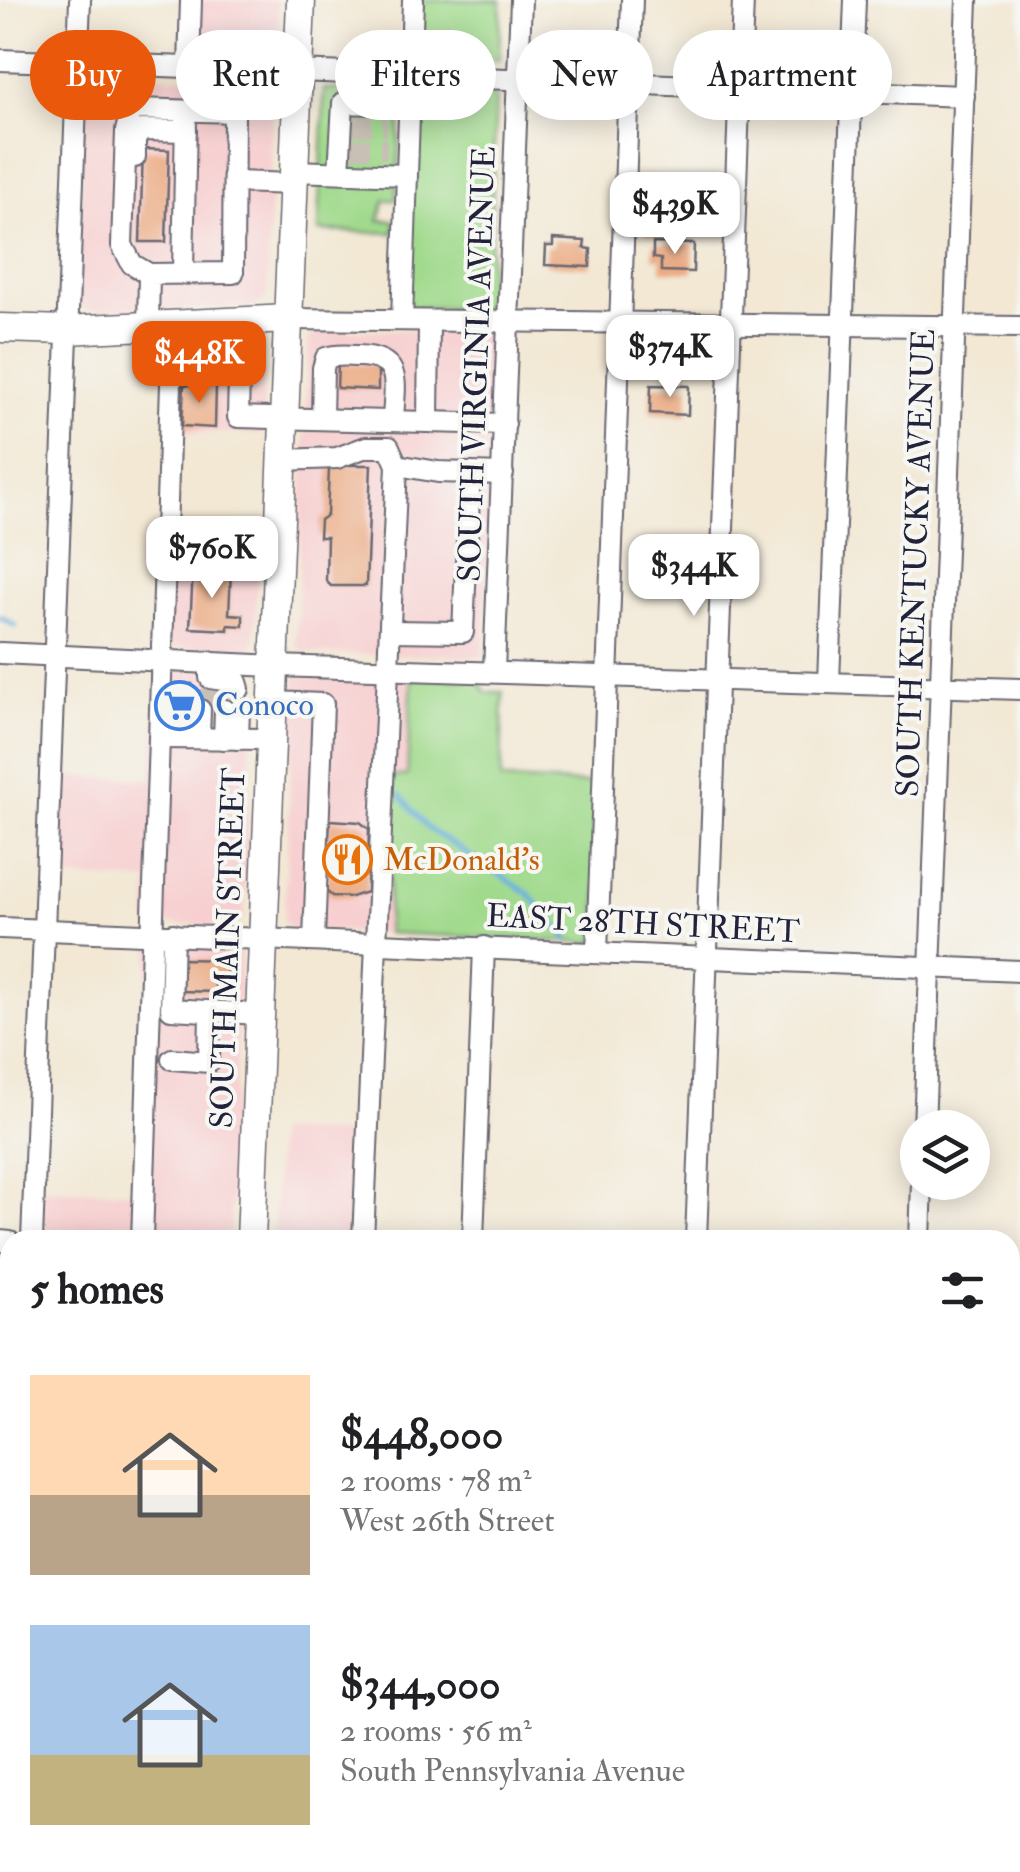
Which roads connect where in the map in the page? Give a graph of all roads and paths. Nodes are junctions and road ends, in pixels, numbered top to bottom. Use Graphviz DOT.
graph roads {
  1 [pos="80,0"];
  2 [pos="191,0"];
  3 [pos="301,0"];
  4 [pos="413,0"];
  5 [pos="521,0"];
  6 [pos="632,0"];
  7 [pos="743,0"];
  8 [pos="855,0"];
  9 [pos="967,0"];
  10 [pos="79,30"];
  11 [pos="190,30"];
  12 [pos="300,30"];
  13 [pos="412,30"];
  14 [pos="520,30"];
  15 [pos="631,30"];
  16 [pos="742,30"];
  17 [pos="854,30"];
  18 [pos="0,60"];
  19 [pos="30,61"];
  20 [pos="892,93"];
  21 [pos="964,96"];
  22 [pos="176,118"];
  23 [pos="76,120"];
  24 [pos="186,120"];
  25 [pos="234,120"];
  26 [pos="296,120"];
  27 [pos="346,120"];
  28 [pos="402,120"];
  29 [pos="517,120"];
  30 [pos="628,120"];
  31 [pos="739,120"];
  32 [pos="850,120"];
  33 [pos="339,172"];
  34 [pos="407,175"];
  35 [pos="294,178"];
  36 [pos="234,182"];
  37 [pos="140,269"];
  38 [pos="183,274"];
  39 [pos="288,319"];
  40 [pos="402,320"];
  41 [pos="429,321"];
  42 [pos="510,322"];
  43 [pos="202,324"];
  44 [pos="620,324"];
  45 [pos="730,325"];
  46 [pos="161,326"];
  47 [pos="843,326"];
  48 [pos="955,326"];
  49 [pos="1020,327"];
  50 [pos="0,328"];
  51 [pos="68,330"];
  52 [pos="284,418"];
  53 [pos="322,419"];
  54 [pos="393,421"];
  55 [pos="428,422"];
  56 [pos="506,424"];
  57 [pos="282,460"];
  58 [pos="397,465"];
  59 [pos="470,473"];
  60 [pos="503,474"];
  61 [pos="467,563"];
  62 [pos="500,565"];
  63 [pos="390,632"];
  64 [pos="0,653"];
  65 [pos="54,655"];
  66 [pos="162,660"];
  67 [pos="275,666"];
  68 [pos="388,668"];
  69 [pos="494,671"];
  70 [pos="607,674"];
  71 [pos="717,677"];
  72 [pos="829,682"];
  73 [pos="940,686"];
  74 [pos="1020,689"];
  75 [pos="218,692"];
  76 [pos="273,702"];
  77 [pos="159,738"];
  78 [pos="218,738"];
  79 [pos="272,739"];
  80 [pos="0,928"];
  81 [pos="44,930"];
  82 [pos="163,934"];
  83 [pos="264,938"];
  84 [pos="314,940"];
  85 [pos="374,942"];
  86 [pos="484,947"];
  87 [pos="597,952"];
  88 [pos="706,957"];
  89 [pos="930,967"];
  90 [pos="1020,971"];
  91 [pos="210,1011"];
  92 [pos="260,1014"];
  93 [pos="172,1058"];
  94 [pos="925,1110"];
  95 [pos="921,1200"];
  96 [pos="32,1230"];
  97 [pos="143,1230"];
  98 [pos="251,1230"];
  99 [pos="362,1230"];
  100 [pos="473,1230"];
  101 [pos="696,1230"];
  102 [pos="920,1230"];
  103 [pos="242,1872"];
  104 [pos="258,1872"];
  1 -- 10 [label="street"];
  2 -- 11 [label="street"];
  3 -- 12 [label="main road, SOUTH MAIN STREET"];
  4 -- 13 [label="street"];
  5 -- 14 [label="street, SOUTH VIRGINIA AVENUE"];
  6 -- 15 [label="street"];
  7 -- 16 [label="street"];
  8 -- 17 [label="street"];
  9 -- 21 [label="street, SOUTH KENTUCKY AVENUE"];
  18 -- 19 [label="street"];
  20 -- 21 [label="street"];
  21 -- 48 [label="street, SOUTH KENTUCKY AVENUE"];
  22 -- 37 [label="street"];
  23 -- 51 [label="street"];
  24 -- 38 [label="street"];
  25 -- 36 [label="street"];
  26 -- 35 [label="main road, SOUTH MAIN STREET"];
  27 -- 33 [label="street"];
  28 -- 34 [label="street"];
  29 -- 42 [label="street, SOUTH VIRGINIA AVENUE"];
  30 -- 44 [label="street"];
  31 -- 45 [label="street"];
  32 -- 47 [label="street"];
  33 -- 34 [label="street"];
  33 -- 35 [label="street"];
  34 -- 40 [label="street"];
  35 -- 36 [label="street"];
  35 -- 39 [label="main road, SOUTH MAIN STREET"];
  36 -- 38 [label="street"];
  37 -- 38 [label="street"];
  37 -- 46 [label="street"];
  39 -- 40 [label="street"];
  39 -- 43 [label="main road"];
  39 -- 52 [label="main road, SOUTH MAIN STREET"];
  40 -- 41 [label="street"];
  41 -- 42 [label="street"];
  41 -- 55 [label="street"];
  42 -- 44 [label="street"];
  42 -- 56 [label="street, SOUTH VIRGINIA AVENUE"];
  43 -- 46 [label="main road"];
  43 -- 52 [label="street"];
  44 -- 45 [label="street"];
  44 -- 70 [label="street"];
  45 -- 47 [label="street"];
  45 -- 71 [label="street"];
  46 -- 51 [label="main road"];
  46 -- 66 [label="street"];
  47 -- 48 [label="street"];
  47 -- 72 [label="street"];
  48 -- 49 [label="street"];
  48 -- 73 [label="street, SOUTH KENTUCKY AVENUE"];
  50 -- 51 [label="main road"];
  51 -- 65 [label="street"];
  52 -- 53 [label="street"];
  52 -- 57 [label="main road, SOUTH MAIN STREET"];
  53 -- 54 [label="street"];
  53 -- 54 [label="street"];
  54 -- 55 [label="street"];
  55 -- 56 [label="street"];
  56 -- 60 [label="street, SOUTH VIRGINIA AVENUE"];
  57 -- 58 [label="street"];
  57 -- 67 [label="main road, SOUTH MAIN STREET"];
  58 -- 59 [label="street"];
  58 -- 63 [label="street"];
  59 -- 60 [label="street"];
  59 -- 61 [label="street"];
  60 -- 62 [label="street, SOUTH VIRGINIA AVENUE"];
  61 -- 62 [label="street"];
  61 -- 63 [label="street"];
  62 -- 69 [label="street, SOUTH VIRGINIA AVENUE"];
  63 -- 68 [label="street"];
  64 -- 65 [label="street"];
  65 -- 66 [label="street"];
  65 -- 81 [label="street"];
  66 -- 75 [label="street"];
  66 -- 77 [label="street"];
  67 -- 68 [label="street"];
  67 -- 75 [label="street"];
  67 -- 76 [label="main road, SOUTH MAIN STREET"];
  68 -- 69 [label="street"];
  68 -- 85 [label="street"];
  69 -- 70 [label="street"];
  70 -- 71 [label="street"];
  70 -- 87 [label="street"];
  71 -- 72 [label="street"];
  71 -- 88 [label="street"];
  72 -- 73 [label="street"];
  73 -- 74 [label="street"];
  73 -- 89 [label="street, SOUTH KENTUCKY AVENUE"];
  75 -- 78 [label="street"];
  75 -- 78 [label="street"];
  76 -- 79 [label="main road, SOUTH MAIN STREET"];
  76 -- 84 [label="street"];
  77 -- 78 [label="street"];
  77 -- 82 [label="street"];
  78 -- 79 [label="street"];
  79 -- 83 [label="main road, SOUTH MAIN STREET"];
  80 -- 81 [label="street, EAST 28TH STREET"];
  81 -- 82 [label="street, EAST 28TH STREET"];
  81 -- 96 [label="street"];
  82 -- 83 [label="street, EAST 28TH STREET"];
  82 -- 91 [label="street"];
  82 -- 97 [label="street"];
  83 -- 84 [label="street, EAST 28TH STREET"];
  83 -- 92 [label="main road, SOUTH MAIN STREET"];
  84 -- 85 [label="street, EAST 28TH STREET"];
  85 -- 86 [label="street, EAST 28TH STREET"];
  85 -- 99 [label="street"];
  86 -- 87 [label="street, EAST 28TH STREET"];
  86 -- 100 [label="street"];
  87 -- 88 [label="street, EAST 28TH STREET"];
  88 -- 89 [label="street, EAST 28TH STREET"];
  88 -- 101 [label="street"];
  89 -- 90 [label="street, EAST 28TH STREET"];
  89 -- 94 [label="street, SOUTH KENTUCKY AVENUE"];
  91 -- 92 [label="street"];
  91 -- 93 [label="street"];
  92 -- 98 [label="main road, SOUTH MAIN STREET"];
  95 -- 102 [label="street"];
  103 -- 104 [label="street"];
}
